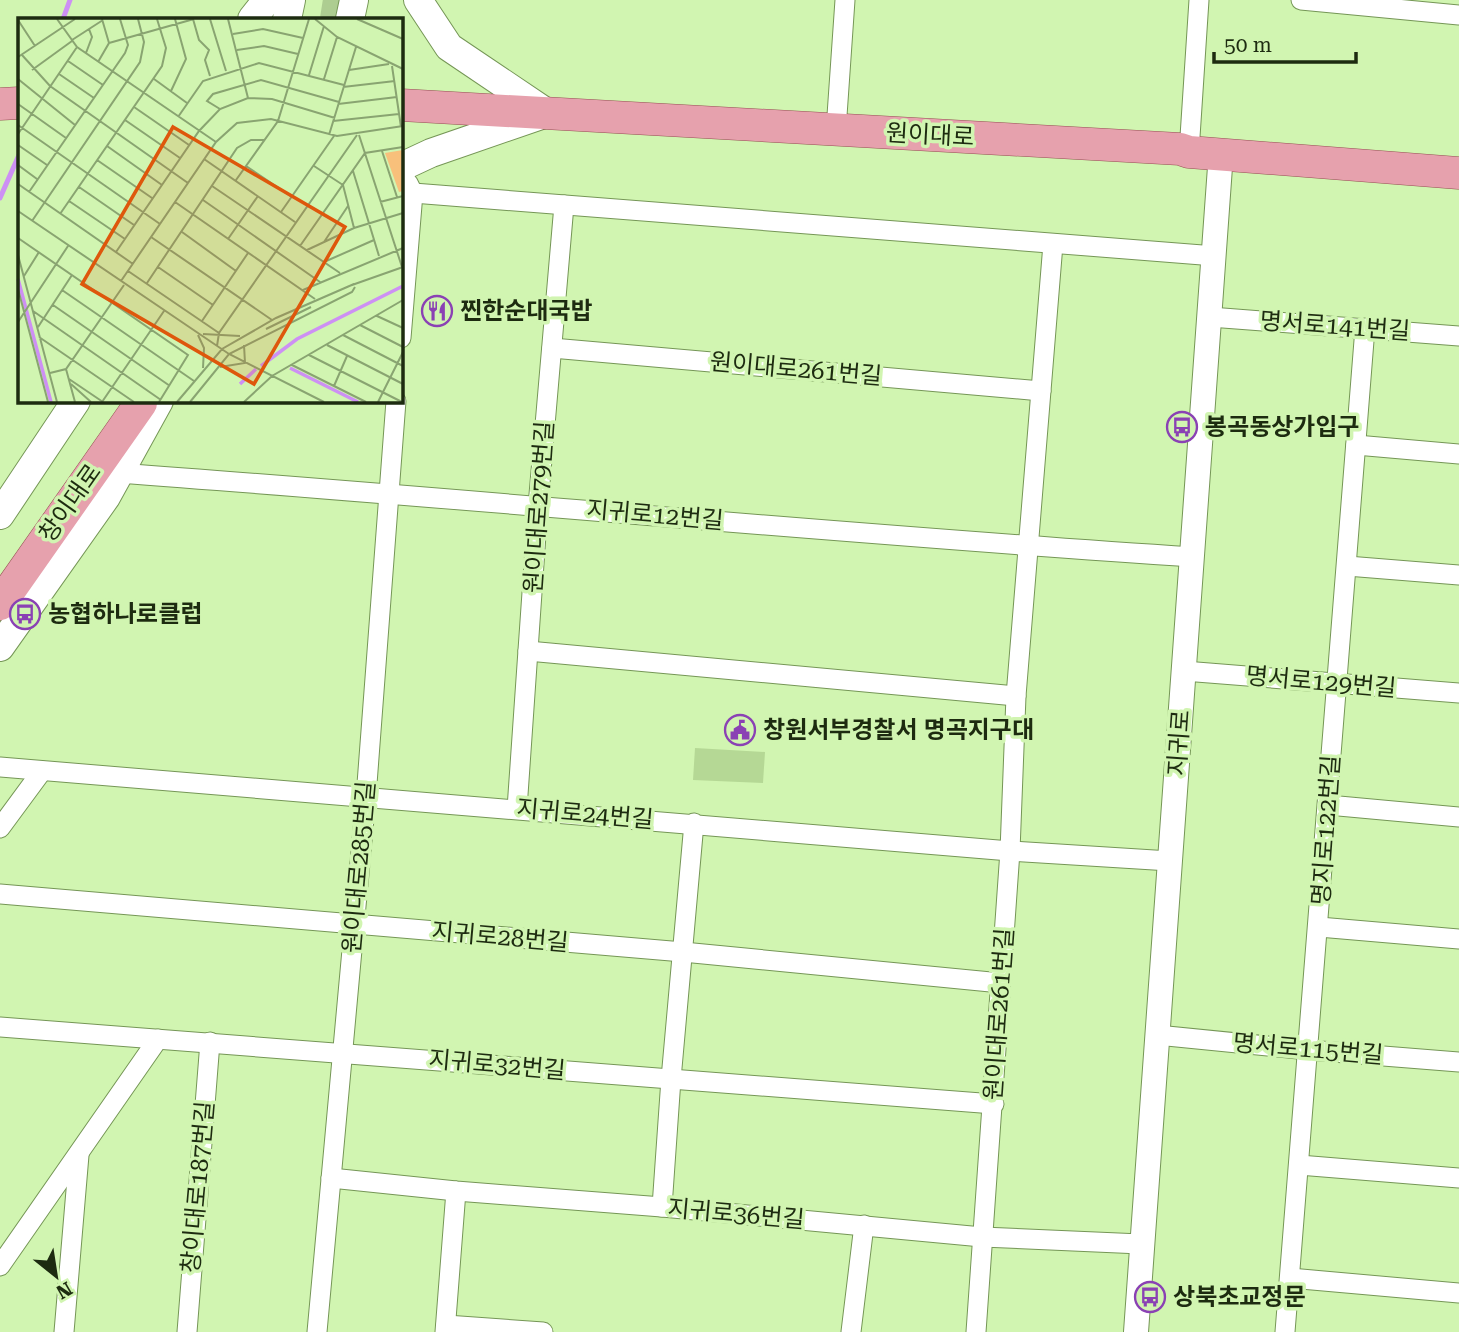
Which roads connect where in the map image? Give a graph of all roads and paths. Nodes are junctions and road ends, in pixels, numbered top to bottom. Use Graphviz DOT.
graph roads {
  1 [pos="267,0"];
  2 [pos="291,0"];
  3 [pos="354,0"];
  4 [pos="418,0"];
  5 [pos="845,0"];
  6 [pos="1199,0"];
  7 [pos="1301,0"];
  8 [pos="1459,15"];
  9 [pos="253,18"];
  10 [pos="287,18"];
  11 [pos="350,18"];
  12 [pos="18,103"];
  13 [pos="0,104"];
  14 [pos="402,105"];
  15 [pos="547,113"];
  16 [pos="836,130"];
  17 [pos="1189,152"];
  18 [pos="1222,153"];
  19 [pos="402,167"];
  20 [pos="402,169"];
  21 [pos="1459,173"];
  22 [pos="413,193"];
  23 [pos="564,205"];
  24 [pos="1053,244"];
  25 [pos="1215,256"];
  26 [pos="1210,317"];
  27 [pos="402,326"];
  28 [pos="1365,328"];
  29 [pos="1459,335"];
  30 [pos="552,348"];
  31 [pos="1041,391"];
  32 [pos="75,402"];
  33 [pos="139,402"];
  34 [pos="139,402"];
  35 [pos="140,402"];
  36 [pos="396,402"];
  37 [pos="1356,445"];
  38 [pos="1459,454"];
  39 [pos="117,472"];
  40 [pos="388,492"];
  41 [pos="538,506"];
  42 [pos="0,515"];
  43 [pos="1027,547"];
  44 [pos="1192,558"];
  45 [pos="1347,566"];
  46 [pos="0,573"];
  47 [pos="1459,575"];
  48 [pos="0,604"];
  49 [pos="0,647"];
  50 [pos="528,651"];
  51 [pos="1184,671"];
  52 [pos="1335,683"];
  53 [pos="1459,693"];
  54 [pos="1016,696"];
  55 [pos="0,767"];
  56 [pos="42,771"];
  57 [pos="366,797"];
  58 [pos="1328,806"];
  59 [pos="517,809"];
  60 [pos="1459,817"];
  61 [pos="694,823"];
  62 [pos="0,828"];
  63 [pos="1010,851"];
  64 [pos="1170,861"];
  65 [pos="0,894"];
  66 [pos="354,925"];
  67 [pos="1319,927"];
  68 [pos="1459,939"];
  69 [pos="683,952"];
  70 [pos="1001,983"];
  71 [pos="2,1031"];
  72 [pos="1157,1035"];
  73 [pos="158,1039"];
  74 [pos="210,1042"];
  75 [pos="1308,1050"];
  76 [pos="343,1052"];
  77 [pos="1459,1062"];
  78 [pos="671,1079"];
  79 [pos="994,1104"];
  80 [pos="79,1153"];
  81 [pos="1299,1166"];
  82 [pos="331,1178"];
  83 [pos="1459,1178"];
  84 [pos="456,1191"];
  85 [pos="662,1207"];
  86 [pos="864,1225"];
  87 [pos="982,1237"];
  88 [pos="1142,1244"];
  89 [pos="0,1266"];
  90 [pos="1290,1278"];
  91 [pos="1459,1293"];
  92 [pos="445,1328"];
  93 [pos="64,1332"];
  94 [pos="187,1332"];
  95 [pos="317,1332"];
  96 [pos="543,1332"];
  97 [pos="851,1332"];
  98 [pos="976,1332"];
  99 [pos="1136,1332"];
  100 [pos="1285,1332"];
  1 -- 9 [label="main road"];
  2 -- 10 [label="main road"];
  3 -- 11 [label="main road"];
  4 -- 15 [label="main road"];
  5 -- 16 [label="street"];
  6 -- 17 [label="street"];
  7 -- 8 [label="street"];
  12 -- 13 [label="main road"];
  14 -- 15 [label="main road, 원이대로"];
  15 -- 16 [label="main road, 원이대로"];
  15 -- 19 [label="main road"];
  16 -- 17 [label="main road, 원이대로"];
  17 -- 18 [label="main road, 원이대로"];
  18 -- 21 [label="main road, 원이대로"];
  18 -- 25 [label="street, 지귀로"];
  20 -- 22 [label="street"];
  22 -- 23 [label="street"];
  22 -- 27 [label="street"];
  23 -- 24 [label="street"];
  23 -- 30 [label="street, 원이대로279번길"];
  24 -- 25 [label="street"];
  24 -- 31 [label="street, 원이대로261번길"];
  25 -- 26 [label="street, 지귀로"];
  26 -- 28 [label="street, 명서로141번길"];
  26 -- 44 [label="street, 지귀로"];
  28 -- 29 [label="street, 명서로141번길"];
  28 -- 37 [label="street, 명지로122번길"];
  30 -- 31 [label="street, 원이대로261번길"];
  30 -- 41 [label="street, 원이대로279번길"];
  31 -- 43 [label="street, 원이대로261번길"];
  32 -- 42 [label="main road"];
  33 -- 46 [label="main road, 창이대로"];
  34 -- 48 [label="main road, 창이대로"];
  35 -- 39 [label="main road"];
  36 -- 40 [label="street, 원이대로285번길"];
  37 -- 38 [label="street"];
  37 -- 45 [label="street, 명지로122번길"];
  39 -- 40 [label="street, 지귀로12번길"];
  39 -- 49 [label="main road"];
  40 -- 41 [label="street, 지귀로12번길"];
  40 -- 57 [label="street, 원이대로285번길"];
  41 -- 43 [label="street, 지귀로12번길"];
  41 -- 50 [label="street, 원이대로279번길"];
  43 -- 44 [label="street, 지귀로12번길"];
  43 -- 54 [label="street, 원이대로261번길"];
  44 -- 51 [label="street, 지귀로"];
  45 -- 47 [label="street"];
  45 -- 52 [label="street, 명지로122번길"];
  50 -- 54 [label="street"];
  50 -- 59 [label="street, 원이대로279번길"];
  51 -- 52 [label="street, 명서로129번길"];
  51 -- 64 [label="street, 지귀로"];
  52 -- 53 [label="street, 명서로129번길"];
  52 -- 58 [label="street, 명지로122번길"];
  54 -- 63 [label="street, 원이대로261번길"];
  55 -- 56 [label="street, 지귀로24번길"];
  56 -- 57 [label="street, 지귀로24번길"];
  56 -- 62 [label="street"];
  57 -- 59 [label="street, 지귀로24번길"];
  57 -- 66 [label="street, 원이대로285번길"];
  58 -- 60 [label="street"];
  58 -- 67 [label="street, 명지로122번길"];
  59 -- 61 [label="street, 지귀로24번길"];
  61 -- 63 [label="street, 지귀로24번길"];
  61 -- 69 [label="street"];
  63 -- 64 [label="street, 지귀로24번길"];
  63 -- 70 [label="street, 원이대로261번길"];
  64 -- 72 [label="street, 지귀로"];
  65 -- 66 [label="street, 지귀로28번길"];
  66 -- 69 [label="street, 지귀로28번길"];
  66 -- 76 [label="street, 원이대로285번길"];
  67 -- 68 [label="street"];
  67 -- 75 [label="street, 명지로122번길"];
  69 -- 70 [label="street, 지귀로28번길"];
  69 -- 78 [label="street"];
  70 -- 79 [label="street, 원이대로261번길"];
  71 -- 73 [label="street, 지귀로32번길"];
  72 -- 75 [label="street, 명서로115번길"];
  72 -- 88 [label="street, 지귀로"];
  73 -- 74 [label="street, 지귀로32번길"];
  73 -- 80 [label="street"];
  74 -- 76 [label="street, 지귀로32번길"];
  74 -- 94 [label="street, 창이대로187번길"];
  75 -- 77 [label="street, 명서로115번길"];
  75 -- 81 [label="street, 명지로122번길"];
  76 -- 78 [label="street, 지귀로32번길"];
  76 -- 82 [label="street, 원이대로285번길"];
  78 -- 79 [label="street, 지귀로32번길"];
  78 -- 85 [label="street"];
  79 -- 87 [label="street, 원이대로261번길"];
  80 -- 89 [label="street"];
  80 -- 93 [label="street"];
  81 -- 83 [label="street"];
  81 -- 90 [label="street, 명지로122번길"];
  82 -- 84 [label="street, 지귀로36번길"];
  82 -- 95 [label="street, 원이대로285번길"];
  84 -- 85 [label="street, 지귀로36번길"];
  84 -- 92 [label="street"];
  85 -- 86 [label="street, 지귀로36번길"];
  86 -- 87 [label="street, 지귀로36번길"];
  86 -- 97 [label="street"];
  87 -- 88 [label="street, 지귀로36번길"];
  87 -- 98 [label="street, 원이대로261번길"];
  88 -- 99 [label="street, 지귀로"];
  90 -- 91 [label="street"];
  90 -- 100 [label="street, 명지로122번길"];
  92 -- 96 [label="street"];
}
